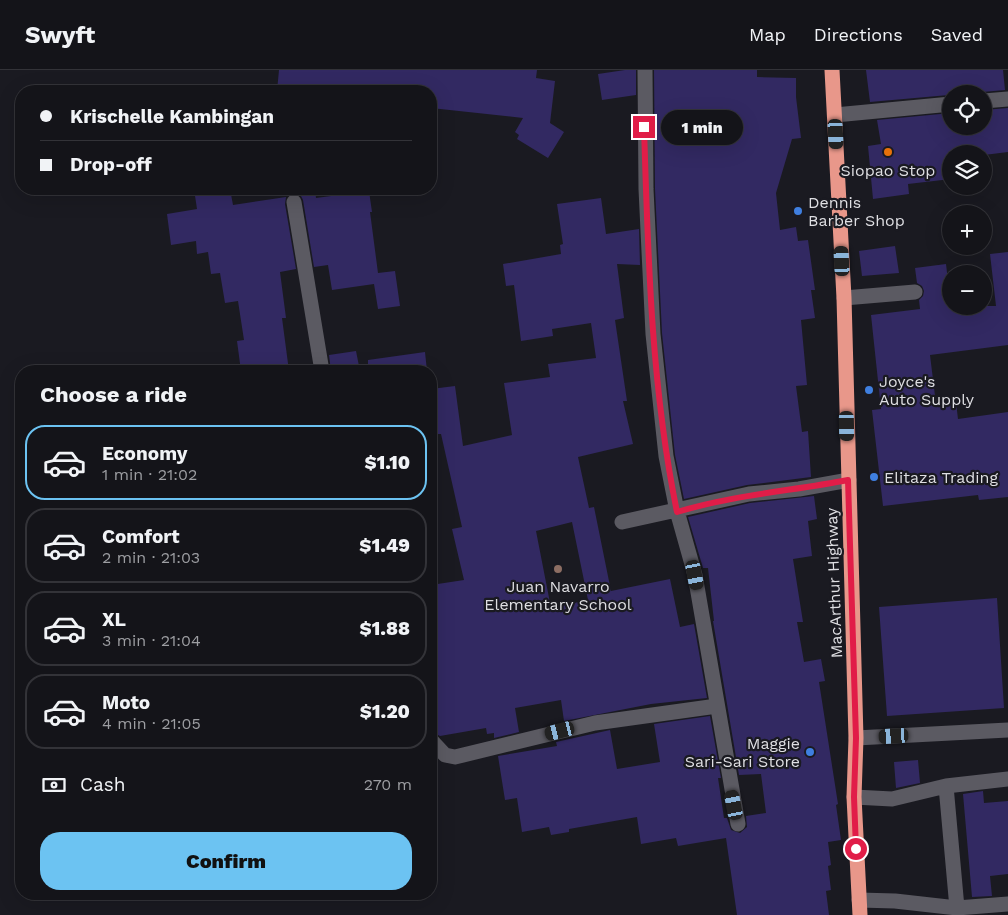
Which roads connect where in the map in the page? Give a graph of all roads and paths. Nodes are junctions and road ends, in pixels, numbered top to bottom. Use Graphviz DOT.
graph roads {
  1 [pos="645,70"];
  2 [pos="832,70"];
  3 [pos="1008,99"];
  4 [pos="992,100"];
  5 [pos="942,105"];
  6 [pos="835,116"];
  7 [pos="294,202"];
  8 [pos="915,292"];
  9 [pos="844,298"];
  10 [pos="321,365"];
  11 [pos="848,480"];
  12 [pos="677,512"];
  13 [pos="622,522"];
  14 [pos="717,706"];
  15 [pos="1008,730"];
  16 [pos="856,738"];
  17 [pos="437,746"];
  18 [pos="1008,779"];
  19 [pos="946,786"];
  20 [pos="854,797"];
  21 [pos="738,824"];
  22 [pos="1008,904"];
  23 [pos="859,908"];
  24 [pos="957,908"];
  1 -- 12 [label="street"];
  2 -- 6 [label="highway, MacArthur Highway"];
  3 -- 4 [label="street"];
  5 -- 6 [label="street"];
  6 -- 9 [label="highway, MacArthur Highway"];
  7 -- 10 [label="street"];
  8 -- 9 [label="street"];
  9 -- 11 [label="highway, MacArthur Highway"];
  11 -- 12 [label="street"];
  11 -- 16 [label="highway, MacArthur Highway"];
  12 -- 13 [label="street"];
  12 -- 14 [label="street"];
  14 -- 17 [label="street"];
  14 -- 21 [label="street"];
  15 -- 16 [label="street"];
  16 -- 20 [label="highway, MacArthur Highway"];
  18 -- 19 [label="street"];
  19 -- 20 [label="street"];
  19 -- 24 [label="street"];
  20 -- 23 [label="highway, MacArthur Highway"];
  22 -- 24 [label="street"];
  23 -- 24 [label="street"];
}
